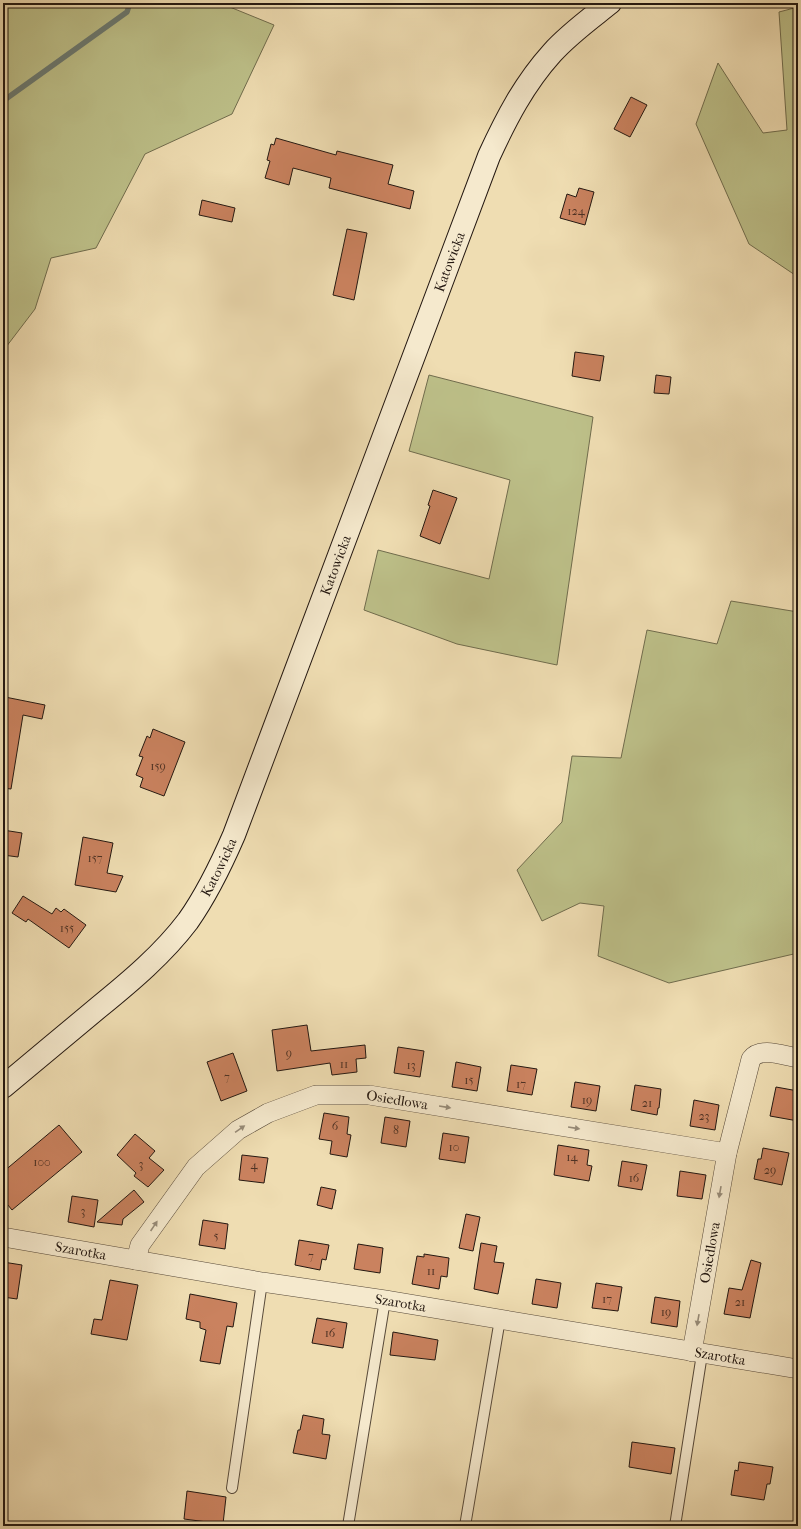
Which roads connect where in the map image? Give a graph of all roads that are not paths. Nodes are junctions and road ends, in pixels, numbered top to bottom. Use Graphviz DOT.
graph roads {
  1 [pos="610,3"];
  2 [pos="798,1058"];
  3 [pos="3,1087"];
  4 [pos="727,1153"];
  5 [pos="3,1238"];
  6 [pos="136,1260"];
  7 [pos="262,1282"];
  8 [pos="386,1300"];
  9 [pos="500,1319"];
  10 [pos="697,1353"];
  11 [pos="798,1370"];
  12 [pos="232,1488"];
  13 [pos="348,1526"];
  14 [pos="465,1526"];
  15 [pos="675,1526"];
  1 -- 3 [label="main road, Katowicka"];
  2 -- 4 [label="street, Osiedlowa"];
  6 -- 4 [label="street, Osiedlowa, one-way"];
  4 -- 10 [label="street, Osiedlowa, one-way"];
  5 -- 6 [label="street, Szarotka"];
  6 -- 7 [label="street, Szarotka"];
  7 -- 8 [label="street, Szarotka"];
  7 -- 12 [label="lane"];
  8 -- 9 [label="street, Szarotka"];
  8 -- 13 [label="lane"];
  9 -- 10 [label="street, Szarotka"];
  9 -- 14 [label="lane"];
  10 -- 11 [label="street, Szarotka"];
  10 -- 15 [label="lane"];
}
